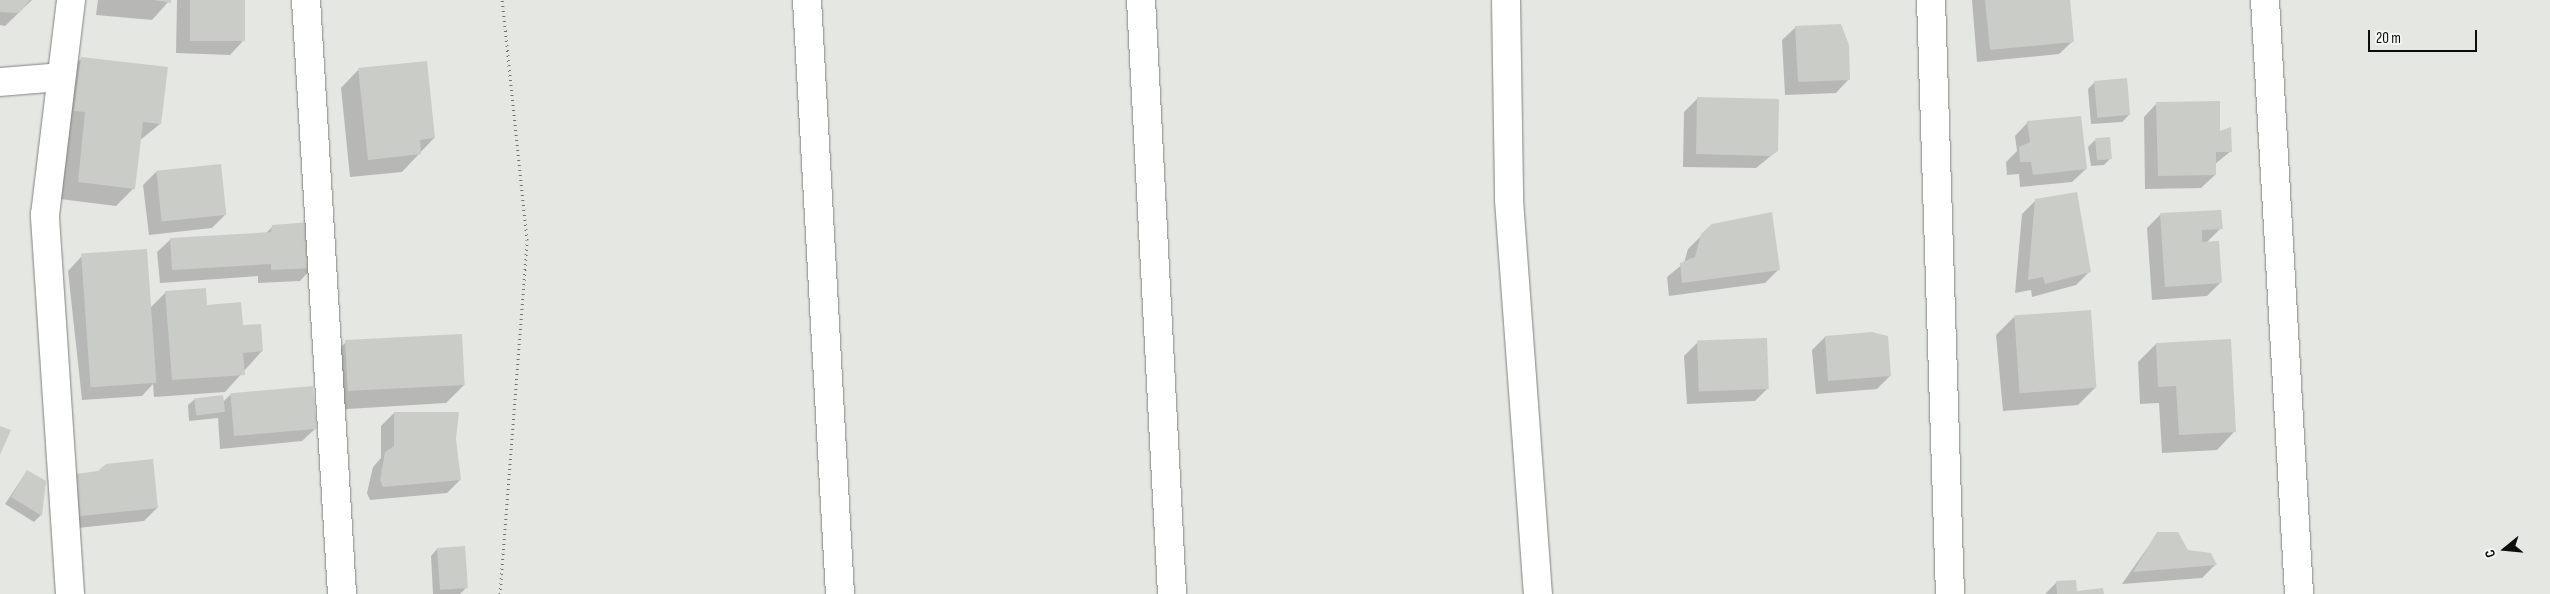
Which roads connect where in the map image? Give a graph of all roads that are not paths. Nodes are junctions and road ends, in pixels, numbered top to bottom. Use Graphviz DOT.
graph roads {
  1 [pos="71,0"];
  2 [pos="306,0"];
  3 [pos="807,0"];
  4 [pos="1140,0"];
  5 [pos="1506,0"];
  6 [pos="1931,0"];
  7 [pos="2265,0"];
  8 [pos="61,77"];
  9 [pos="0,82"];
  10 [pos="70,594"];
  11 [pos="342,594"];
  12 [pos="840,594"];
  13 [pos="1172,594"];
  14 [pos="1538,594"];
  15 [pos="1950,594"];
  16 [pos="2299,594"];
  1 -- 8 [label="street"];
  2 -- 11 [label="street"];
  3 -- 12 [label="street"];
  4 -- 13 [label="street"];
  5 -- 14 [label="street"];
  6 -- 15 [label="street"];
  7 -- 16 [label="street"];
  8 -- 9 [label="street"];
  8 -- 10 [label="street"];
}
